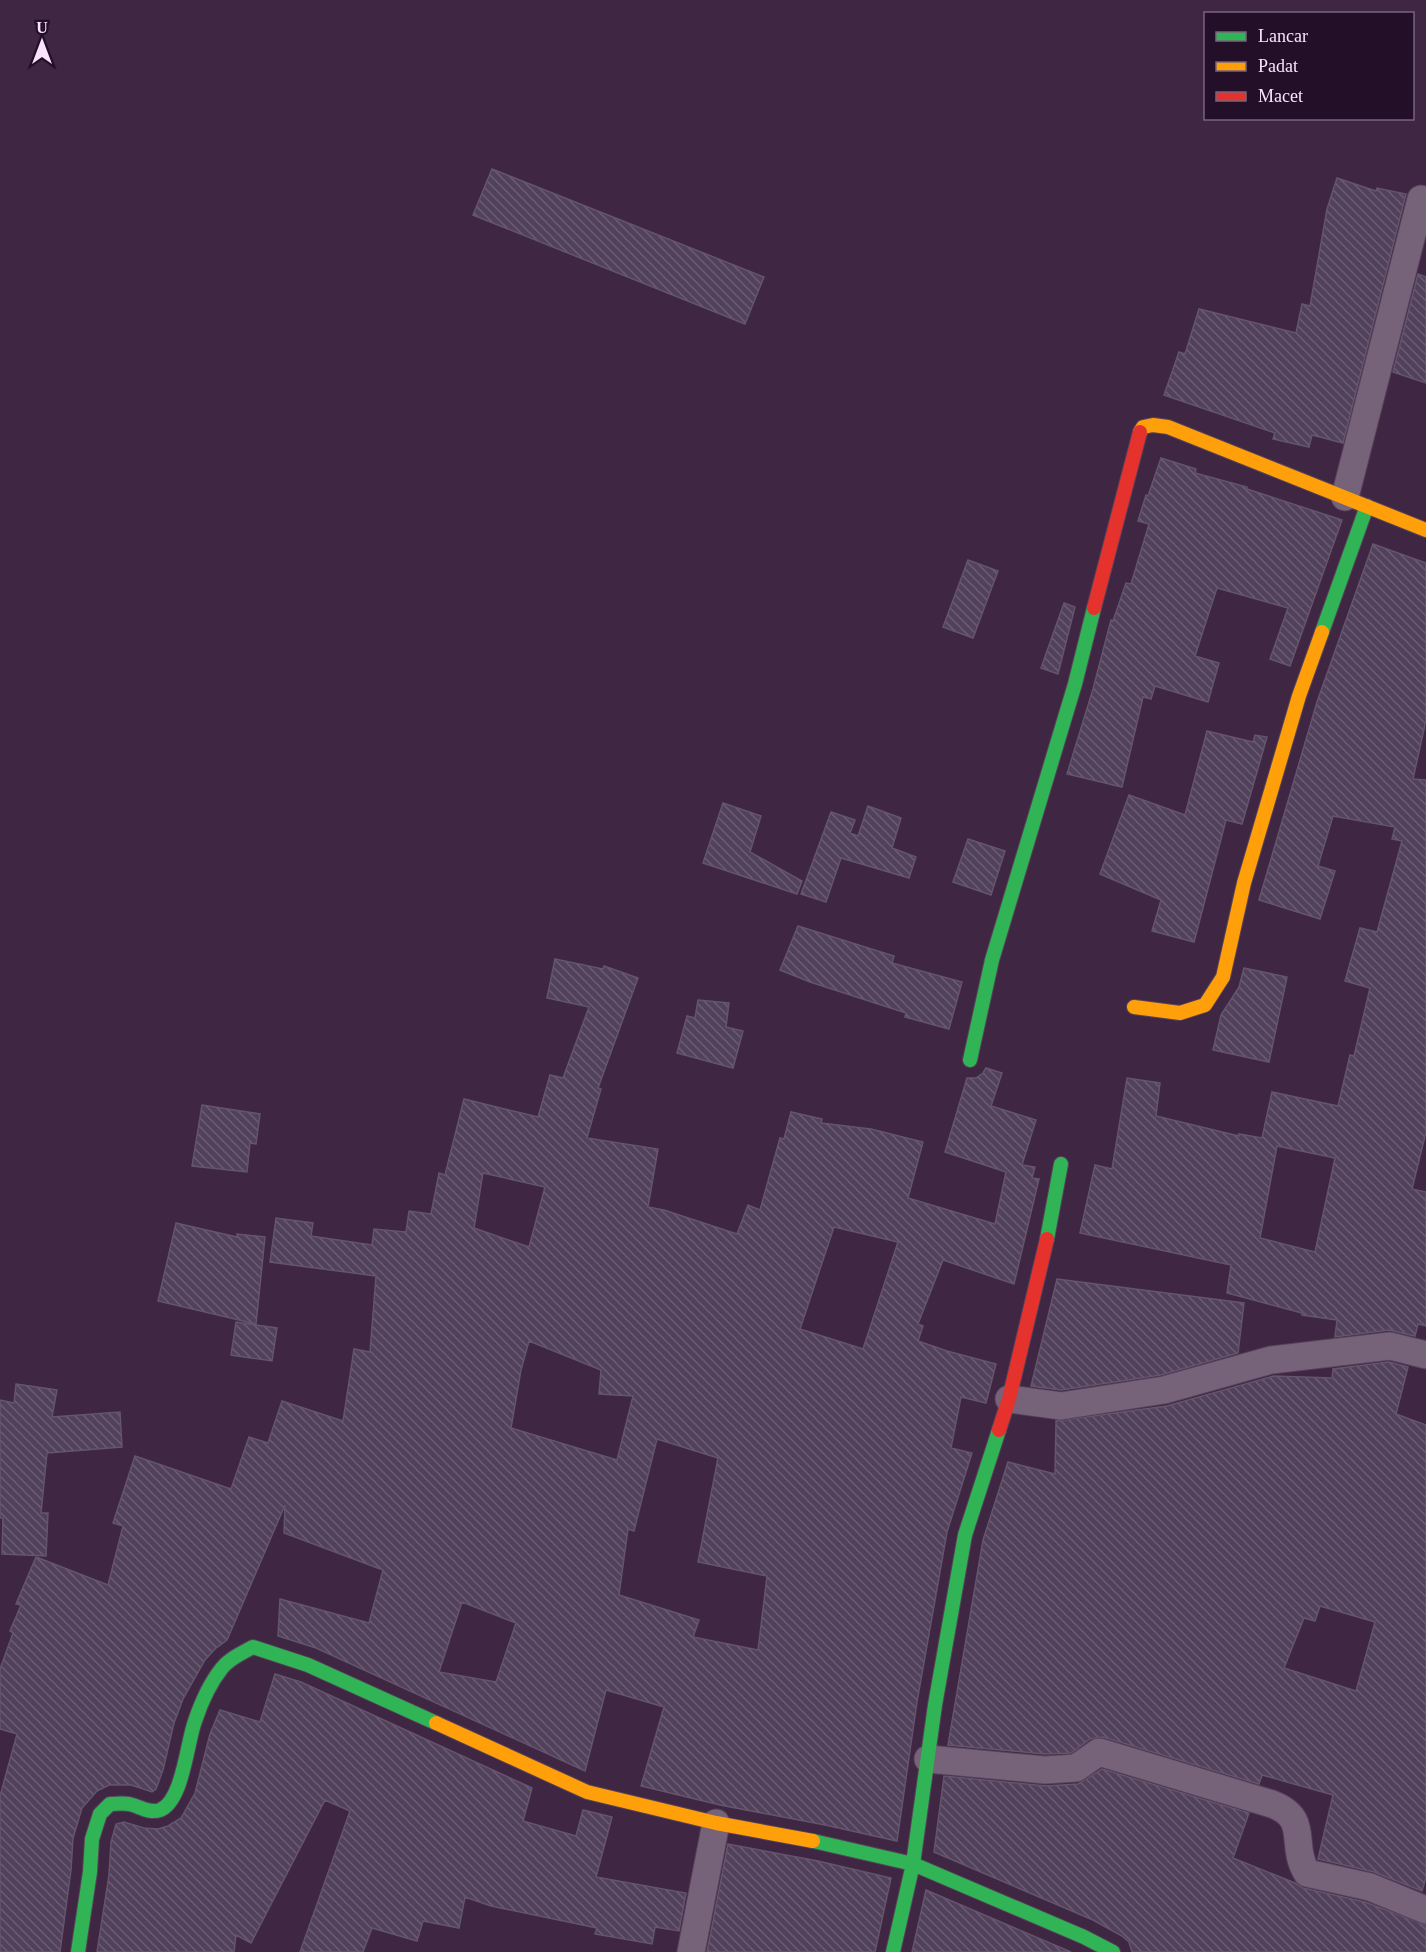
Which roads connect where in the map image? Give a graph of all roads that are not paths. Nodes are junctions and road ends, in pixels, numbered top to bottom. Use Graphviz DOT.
graph roads {
  1 [pos="1421,199"];
  2 [pos="1356,502"];
  3 [pos="1426,531"];
  4 [pos="1134,1007"];
  5 [pos="970,1060"];
  6 [pos="1061,1164"];
  7 [pos="1426,1355"];
  8 [pos="1009,1399"];
  9 [pos="928,1759"];
  10 [pos="716,1823"];
  11 [pos="913,1864"];
  12 [pos="1426,1910"];
  13 [pos="78,1952"];
  14 [pos="691,1952"];
  15 [pos="893,1952"];
  16 [pos="1113,1952"];
  1 -- 2 [label="street"];
  2 -- 3 [label="street"];
  2 -- 4 [label="street"];
  2 -- 5 [label="street"];
  6 -- 8 [label="street"];
  7 -- 8 [label="street"];
  8 -- 9 [label="street"];
  9 -- 11 [label="street"];
  9 -- 12 [label="street"];
  10 -- 11 [label="street"];
  10 -- 13 [label="street"];
  10 -- 14 [label="street"];
  11 -- 15 [label="street"];
  11 -- 16 [label="street"];
}
